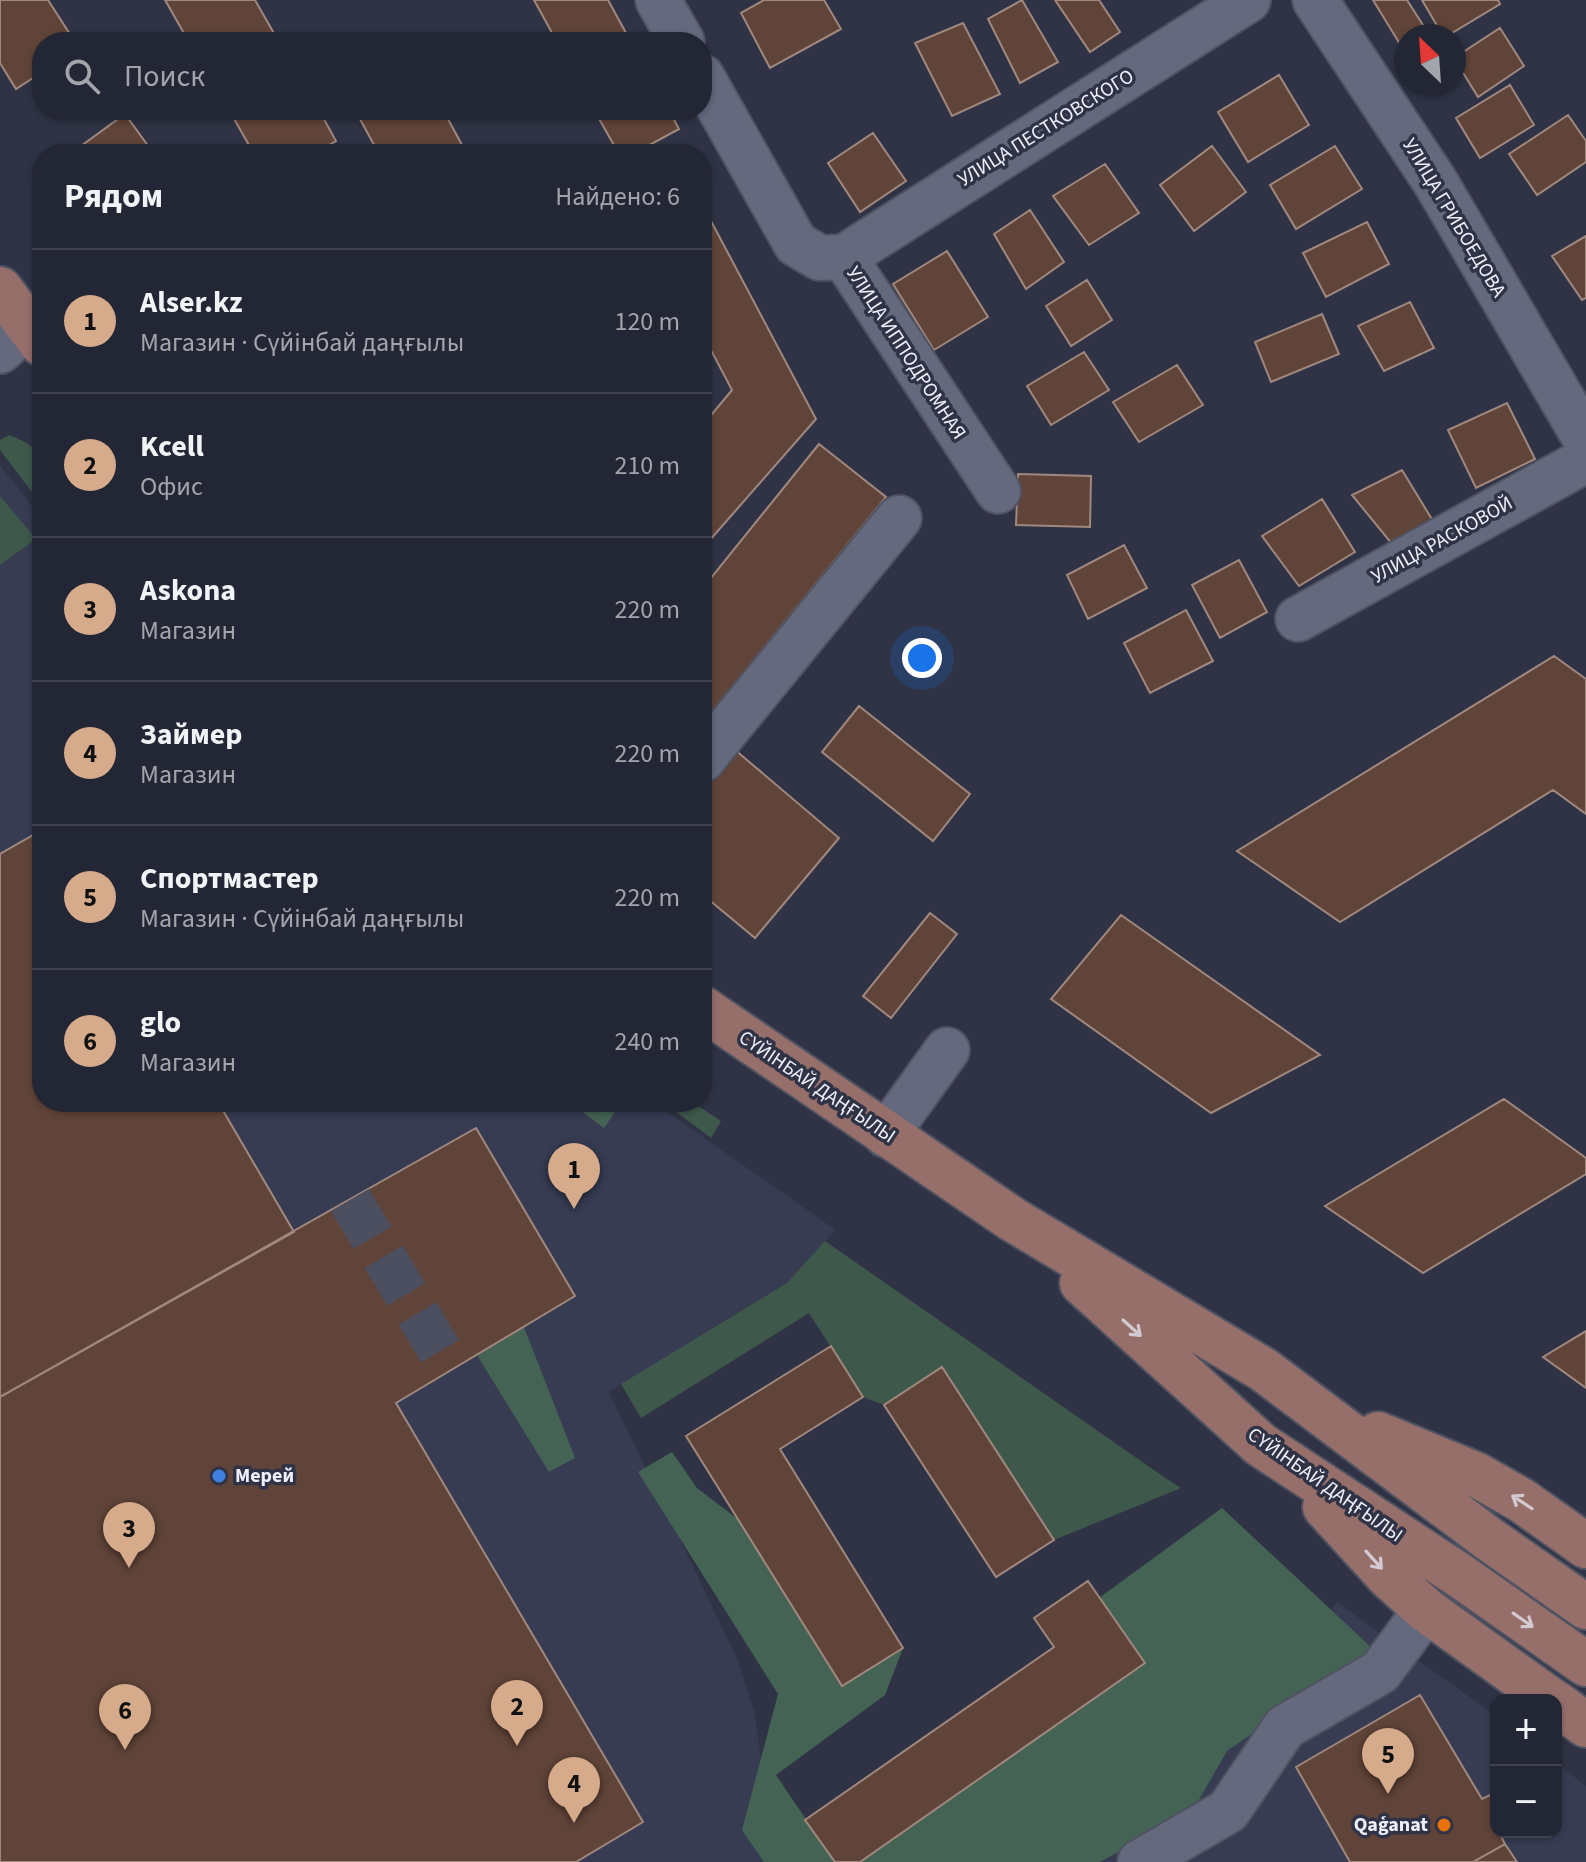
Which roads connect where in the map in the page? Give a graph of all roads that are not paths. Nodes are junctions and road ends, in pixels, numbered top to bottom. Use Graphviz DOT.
graph roads {
  1 [pos="658,0"];
  2 [pos="1248,0"];
  3 [pos="1315,0"];
  4 [pos="676,32"];
  5 [pos="712,95"];
  6 [pos="844,257"];
  7 [pos="0,289"];
  8 [pos="23,340"];
  9 [pos="1586,440"];
  10 [pos="1586,460"];
  11 [pos="998,491"];
  12 [pos="899,518"];
  13 [pos="1298,619"];
  14 [pos="712,748"];
  15 [pos="712,1015"];
  16 [pos="947,1050"];
  17 [pos="886,1135"];
  18 [pos="1012,1219"];
  19 [pos="1320,1409"];
  20 [pos="1283,1461"];
  21 [pos="1586,1546"];
  22 [pos="1586,1607"];
  23 [pos="1426,1610"];
  24 [pos="1586,1664"];
  25 [pos="1543,1694"];
  26 [pos="1562,1708"];
  27 [pos="1586,1725"];
  28 [pos="1140,1862"];
  1 -- 4 [label="street"];
  2 -- 6 [label="street, УЛИЦА ПЕСТКОВСКОГО"];
  3 -- 9 [label="street, УЛИЦА ГРИБОЕДОВА"];
  5 -- 6 [label="street, УЛИЦА ИППОДРОМНАЯ"];
  6 -- 11 [label="street, УЛИЦА ИППОДРОМНАЯ"];
  7 -- 8 [label="main road"];
  10 -- 13 [label="street, УЛИЦА РАСКОВОЙ"];
  12 -- 14 [label="street"];
  15 -- 17 [label="main road, СҮЙІНБАЙ ДАҢҒЫЛЫ"];
  16 -- 17 [label="street"];
  17 -- 18 [label="main road, СҮЙІНБАЙ ДАҢҒЫЛЫ"];
  18 -- 19 [label="main road, СҮЙІНБАЙ ДАҢҒЫЛЫ"];
  18 -- 20 [label="main road, СҮЙІНБАЙ ДАҢҒЫЛЫ, one-way"];
  21 -- 19 [label="main road, one-way"];
  19 -- 22 [label="main road, СҮЙІНБАЙ ДАҢҒЫЛЫ"];
  20 -- 23 [label="main road, one-way"];
  20 -- 24 [label="main road, СҮЙІНБАЙ ДАҢҒЫЛЫ, one-way"];
  23 -- 25 [label="main road"];
  23 -- 28 [label="street"];
  26 -- 27 [label="main road"];
}
